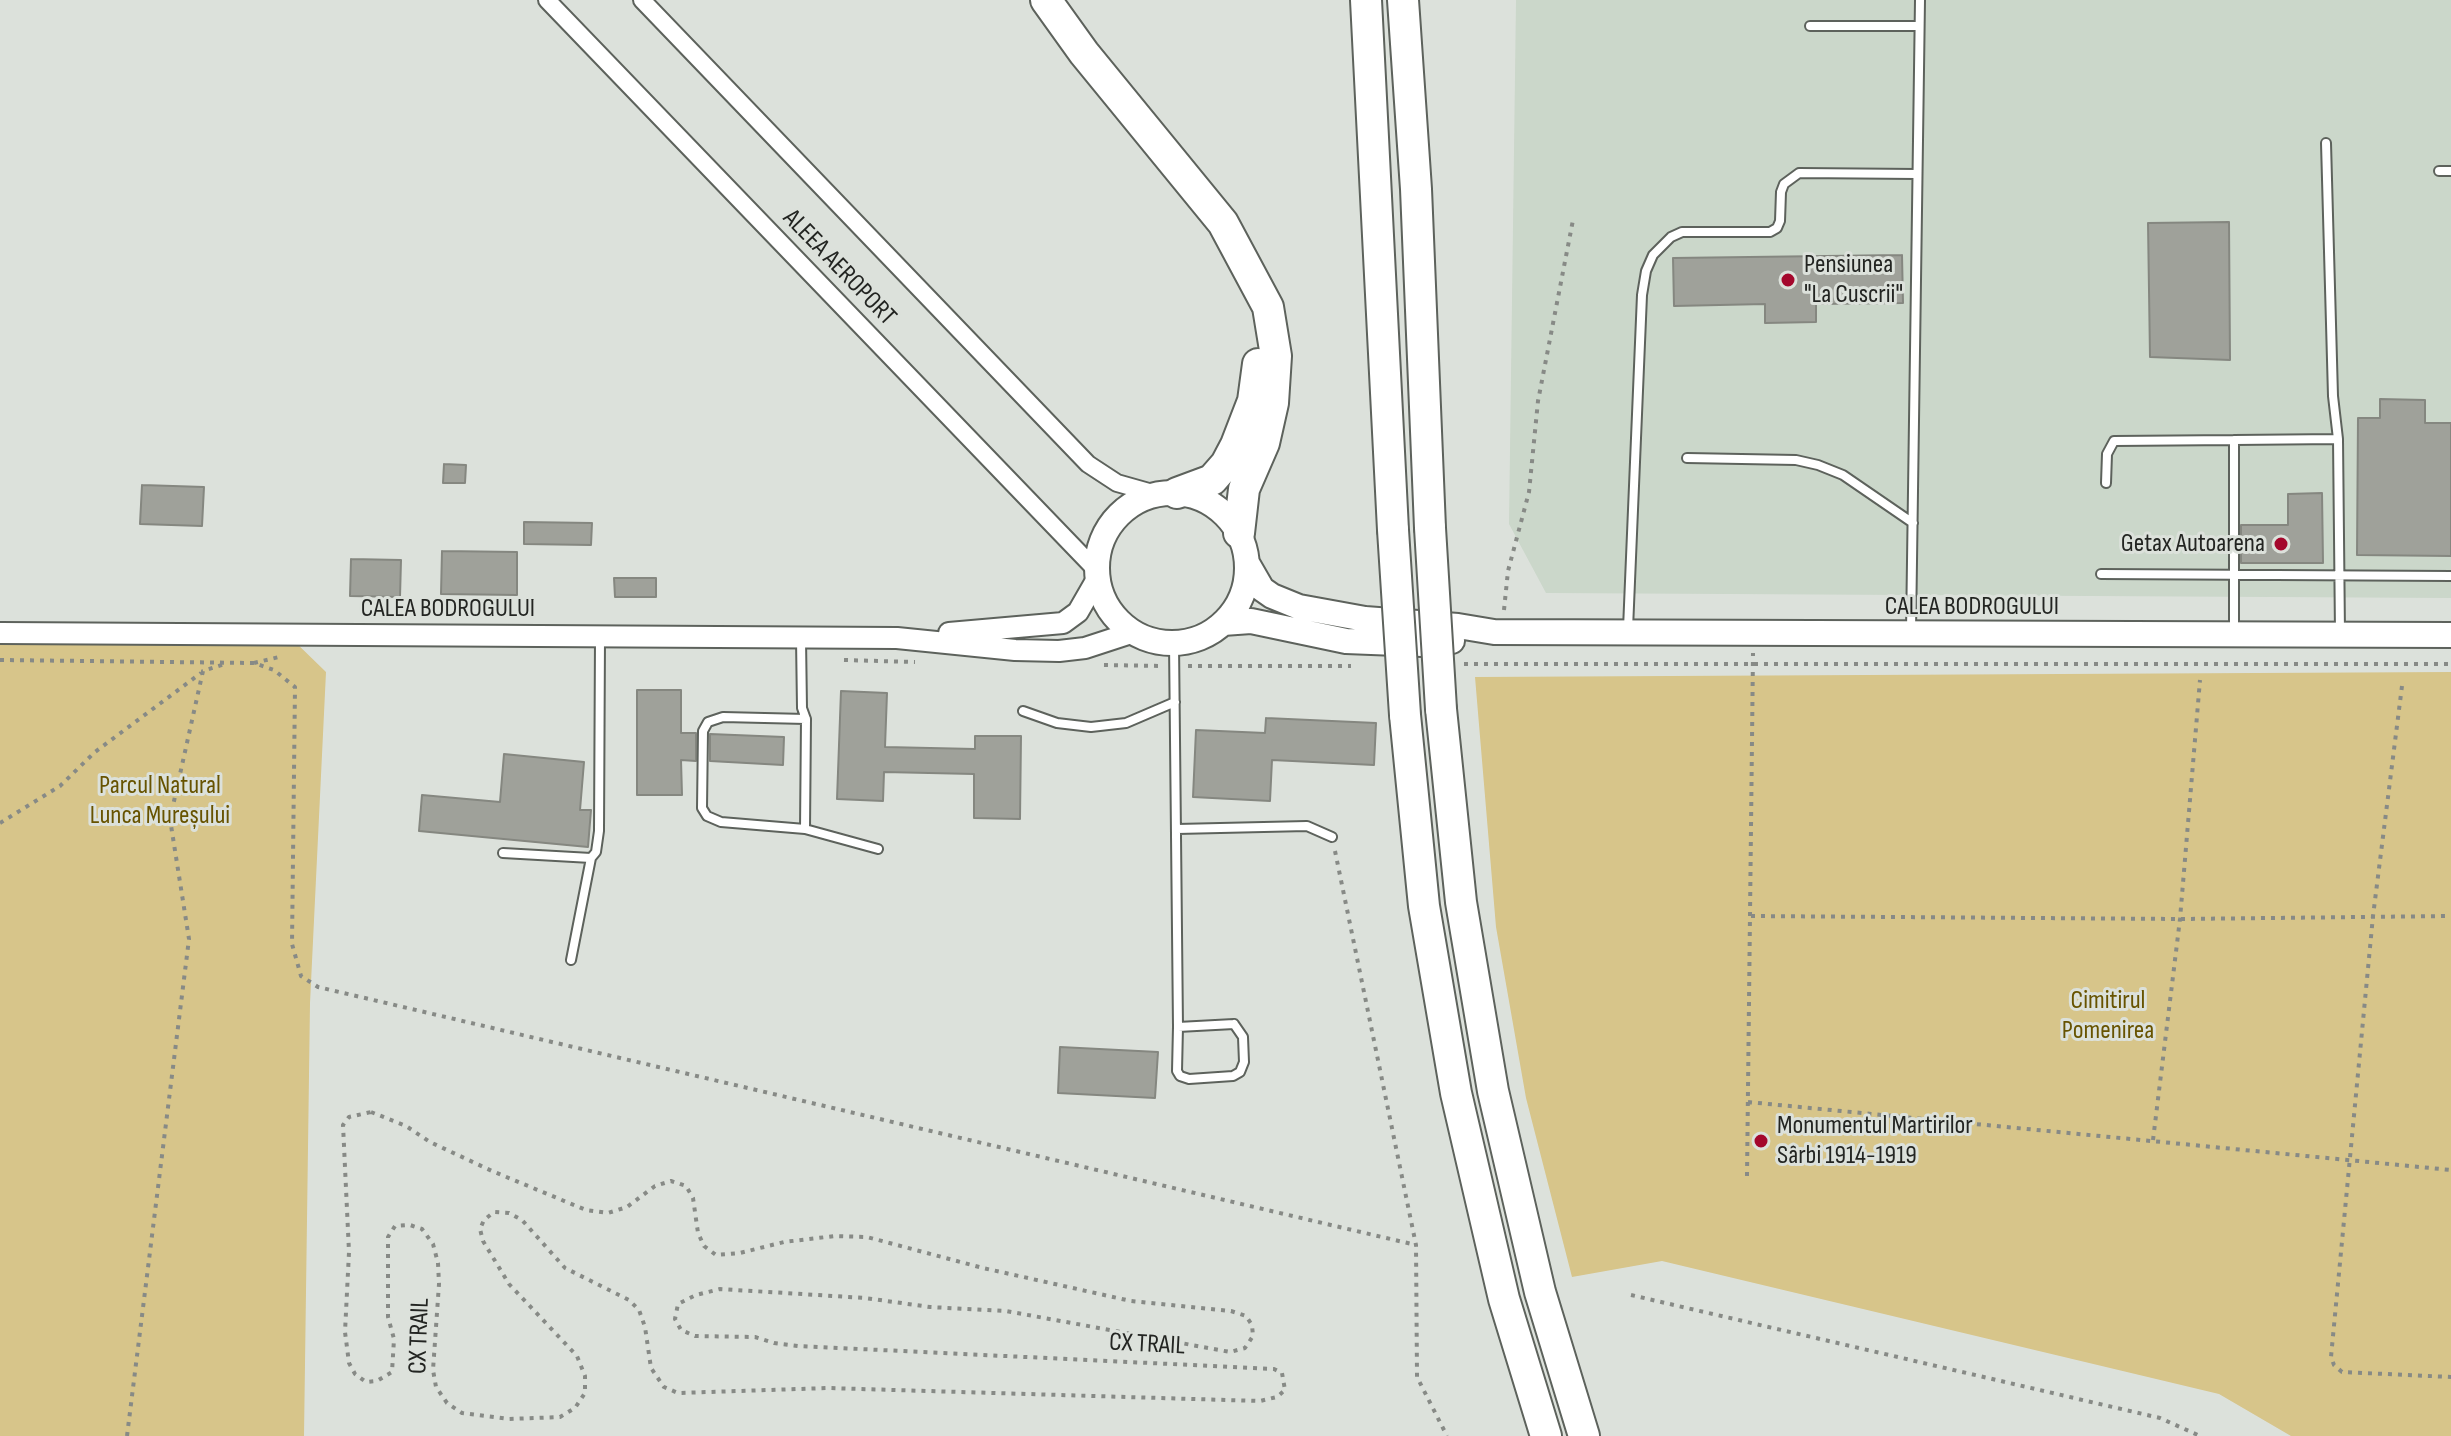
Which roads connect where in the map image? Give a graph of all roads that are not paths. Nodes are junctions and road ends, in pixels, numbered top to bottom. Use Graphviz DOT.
graph roads {
  1 [pos="547,0"];
  2 [pos="642,0"];
  3 [pos="1046,0"];
  4 [pos="1366,0"];
  5 [pos="1403,0"];
  6 [pos="1920,0"];
  7 [pos="1810,26"];
  8 [pos="1919,26"];
  9 [pos="2326,143"];
  10 [pos="2439,171"];
  11 [pos="2451,171"];
  12 [pos="1917,174"];
  13 [pos="1245,264"];
  14 [pos="2338,439"];
  15 [pos="2234,440"];
  16 [pos="1687,458"];
  17 [pos="2106,483"];
  18 [pos="1166,493"];
  19 [pos="1913,523"];
  20 [pos="1239,533"];
  21 [pos="1247,563"];
  22 [pos="1097,574"];
  23 [pos="2101,574"];
  24 [pos="2234,575"];
  25 [pos="2339,575"];
  26 [pos="2451,576"];
  27 [pos="1223,623"];
  28 [pos="1134,632"];
  29 [pos="1499,632"];
  30 [pos="0,633"];
  31 [pos="1628,634"];
  32 [pos="2234,634"];
  33 [pos="2340,634"];
  34 [pos="1911,635"];
  35 [pos="2451,635"];
  36 [pos="600,637"];
  37 [pos="801,638"];
  38 [pos="897,638"];
  39 [pos="1174,643"];
  40 [pos="1175,702"];
  41 [pos="1023,711"];
  42 [pos="806,719"];
  43 [pos="805,829"];
  44 [pos="1177,829"];
  45 [pos="1332,837"];
  46 [pos="878,849"];
  47 [pos="503,853"];
  48 [pos="591,858"];
  49 [pos="571,960"];
  50 [pos="1178,1027"];
  51 [pos="1546,1436"];
  52 [pos="1584,1436"];
  1 -- 22 [label="street, ALEEA AEROPORT"];
  2 -- 18 [label="street, ALEEA AEROPORT"];
  3 -- 13 [label="highway"];
  4 -- 51 [label="highway, bridge"];
  5 -- 52 [label="highway, bridge"];
  6 -- 8 [label="lane"];
  7 -- 8 [label="lane"];
  8 -- 12 [label="lane"];
  9 -- 14 [label="lane"];
  10 -- 11 [label="lane"];
  12 -- 19 [label="lane"];
  12 -- 31 [label="lane"];
  13 -- 18 [label="highway"];
  13 -- 20 [label="highway"];
  14 -- 15 [label="lane"];
  14 -- 25 [label="lane"];
  15 -- 17 [label="lane"];
  15 -- 24 [label="lane"];
  16 -- 19 [label="lane"];
  18 -- 20 [label="main road, CALEA BODROGULUI"];
  18 -- 22 [label="main road, CALEA BODROGULUI"];
  19 -- 34 [label="lane"];
  20 -- 21 [label="main road, CALEA BODROGULUI"];
  21 -- 27 [label="main road, CALEA BODROGULUI"];
  21 -- 29 [label="main road, CALEA BODROGULUI"];
  22 -- 28 [label="main road"];
  22 -- 38 [label="street, CALEA BODROGULUI"];
  23 -- 24 [label="lane"];
  24 -- 25 [label="lane"];
  24 -- 32 [label="lane"];
  25 -- 26 [label="lane"];
  25 -- 33 [label="lane"];
  27 -- 29 [label="main road, CALEA BODROGULUI"];
  27 -- 39 [label="main road, CALEA BODROGULUI"];
  28 -- 38 [label="street, CALEA BODROGULUI"];
  28 -- 39 [label="main road"];
  29 -- 31 [label="main road, CALEA BODROGULUI"];
  30 -- 36 [label="street, CALEA BODROGULUI"];
  31 -- 34 [label="main road, CALEA BODROGULUI"];
  32 -- 33 [label="main road, CALEA BODROGULUI"];
  32 -- 34 [label="main road, CALEA BODROGULUI"];
  33 -- 35 [label="main road, CALEA BODROGULUI"];
  36 -- 37 [label="street, CALEA BODROGULUI"];
  36 -- 48 [label="lane"];
  37 -- 38 [label="street, CALEA BODROGULUI"];
  37 -- 42 [label="lane"];
  39 -- 40 [label="lane"];
  40 -- 41 [label="lane"];
  40 -- 44 [label="lane"];
  42 -- 43 [label="lane"];
  42 -- 43 [label="lane"];
  43 -- 46 [label="lane"];
  44 -- 45 [label="lane"];
  44 -- 50 [label="lane"];
  47 -- 48 [label="lane"];
  48 -- 49 [label="lane"];
  50 -- 50 [label="lane"];
}
